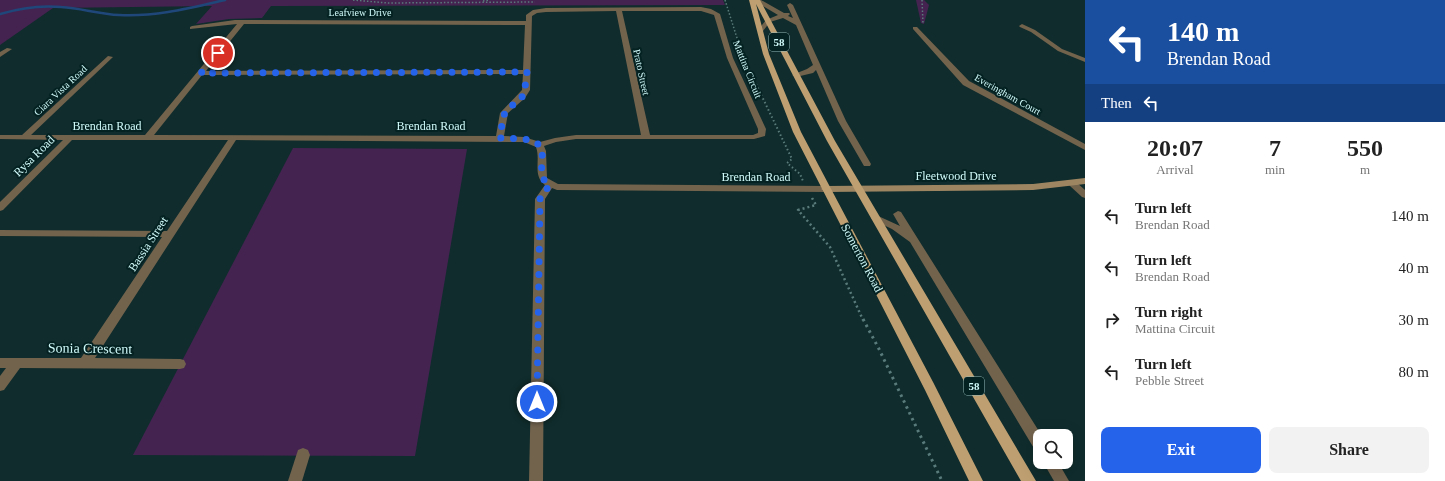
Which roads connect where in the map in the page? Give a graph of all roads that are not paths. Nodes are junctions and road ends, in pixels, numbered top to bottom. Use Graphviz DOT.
graph roads {
  1 [pos="756,0"];
  2 [pos="619,10"];
  3 [pos="784,16"];
  4 [pos="768,21"];
  5 [pos="242,22"];
  6 [pos="529,23"];
  7 [pos="798,24"];
  8 [pos="919,26"];
  9 [pos="1022,26"];
  10 [pos="192,28"];
  11 [pos="761,30"];
  12 [pos="9,49"];
  13 [pos="0,55"];
  14 [pos="110,57"];
  15 [pos="1085,60"];
  16 [pos="817,65"];
  17 [pos="527,72"];
  18 [pos="201,73"];
  19 [pos="796,75"];
  20 [pos="646,137"];
  21 [pos="0,138"];
  22 [pos="24,138"];
  23 [pos="69,138"];
  24 [pos="147,138"];
  25 [pos="233,138"];
  26 [pos="500,138"];
  27 [pos="539,145"];
  28 [pos="1085,147"];
  29 [pos="867,164"];
  30 [pos="1085,182"];
  31 [pos="550,184"];
  32 [pos="1073,184"];
  33 [pos="826,189"];
  34 [pos="858,189"];
  35 [pos="1085,196"];
  36 [pos="0,208"];
  37 [pos="898,214"];
  38 [pos="876,218"];
  39 [pos="0,233"];
  40 [pos="170,234"];
  41 [pos="915,242"];
  42 [pos="0,362"];
  43 [pos="18,362"];
  44 [pos="85,363"];
  45 [pos="180,364"];
  46 [pos="0,386"];
  47 [pos="1033,434"];
  48 [pos="303,455"];
  49 [pos="1054,469"];
  50 [pos="295,481"];
  51 [pos="536,481"];
  52 [pos="976,481"];
  53 [pos="1029,481"];
  54 [pos="1062,481"];
  1 -- 3 [label="street"];
  1 -- 4 [label="main road, 58"];
  1 -- 11 [label="main road, Somerton Road"];
  2 -- 6 [label="street, Mattina Circuit"];
  2 -- 20 [label="street, Prato Street"];
  2 -- 20 [label="street, Mattina Circuit"];
  3 -- 4 [label="street"];
  3 -- 7 [label="street"];
  3 -- 7 [label="street"];
  4 -- 11 [label="street"];
  4 -- 19 [label="main road, 58"];
  5 -- 6 [label="street, Leafview Drive"];
  5 -- 10 [label="street, Leafview Drive"];
  5 -- 18 [label="street"];
  6 -- 17 [label="street"];
  7 -- 16 [label="street"];
  8 -- 28 [label="street, Everingham Court"];
  9 -- 15 [label="street"];
  11 -- 33 [label="main road, Somerton Road"];
  12 -- 13 [label="street"];
  14 -- 22 [label="street, Ciara Vista Road"];
  16 -- 19 [label="street"];
  16 -- 29 [label="street"];
  17 -- 18 [label="street"];
  17 -- 26 [label="street"];
  18 -- 24 [label="street"];
  19 -- 34 [label="main road, 58"];
  20 -- 27 [label="street, Mattina Circuit"];
  21 -- 22 [label="street, Brendan Road"];
  22 -- 23 [label="street, Brendan Road"];
  23 -- 24 [label="street, Brendan Road"];
  23 -- 36 [label="street, Rysa Road"];
  24 -- 25 [label="street, Brendan Road"];
  25 -- 26 [label="street, Brendan Road"];
  25 -- 40 [label="street, Bassia Street"];
  26 -- 27 [label="street, Brendan Road"];
  27 -- 31 [label="street"];
  30 -- 32 [label="street, Fleetwood Drive"];
  31 -- 33 [label="street, Brendan Road"];
  31 -- 51 [label="street"];
  32 -- 34 [label="street, Fleetwood Drive"];
  32 -- 35 [label="street"];
  33 -- 34 [label="street, Fleetwood Drive"];
  33 -- 52 [label="main road, Somerton Road"];
  34 -- 38 [label="main road, 58"];
  37 -- 41 [label="street"];
  38 -- 41 [label="street"];
  38 -- 53 [label="main road, 58"];
  39 -- 40 [label="street"];
  40 -- 44 [label="street, Bassia Street"];
  41 -- 47 [label="street"];
  42 -- 43 [label="street, Sonia Crescent"];
  43 -- 44 [label="street, Sonia Crescent"];
  43 -- 46 [label="street"];
  44 -- 45 [label="street, Sonia Crescent"];
  48 -- 50 [label="street"];
  49 -- 54 [label="street"];
}
